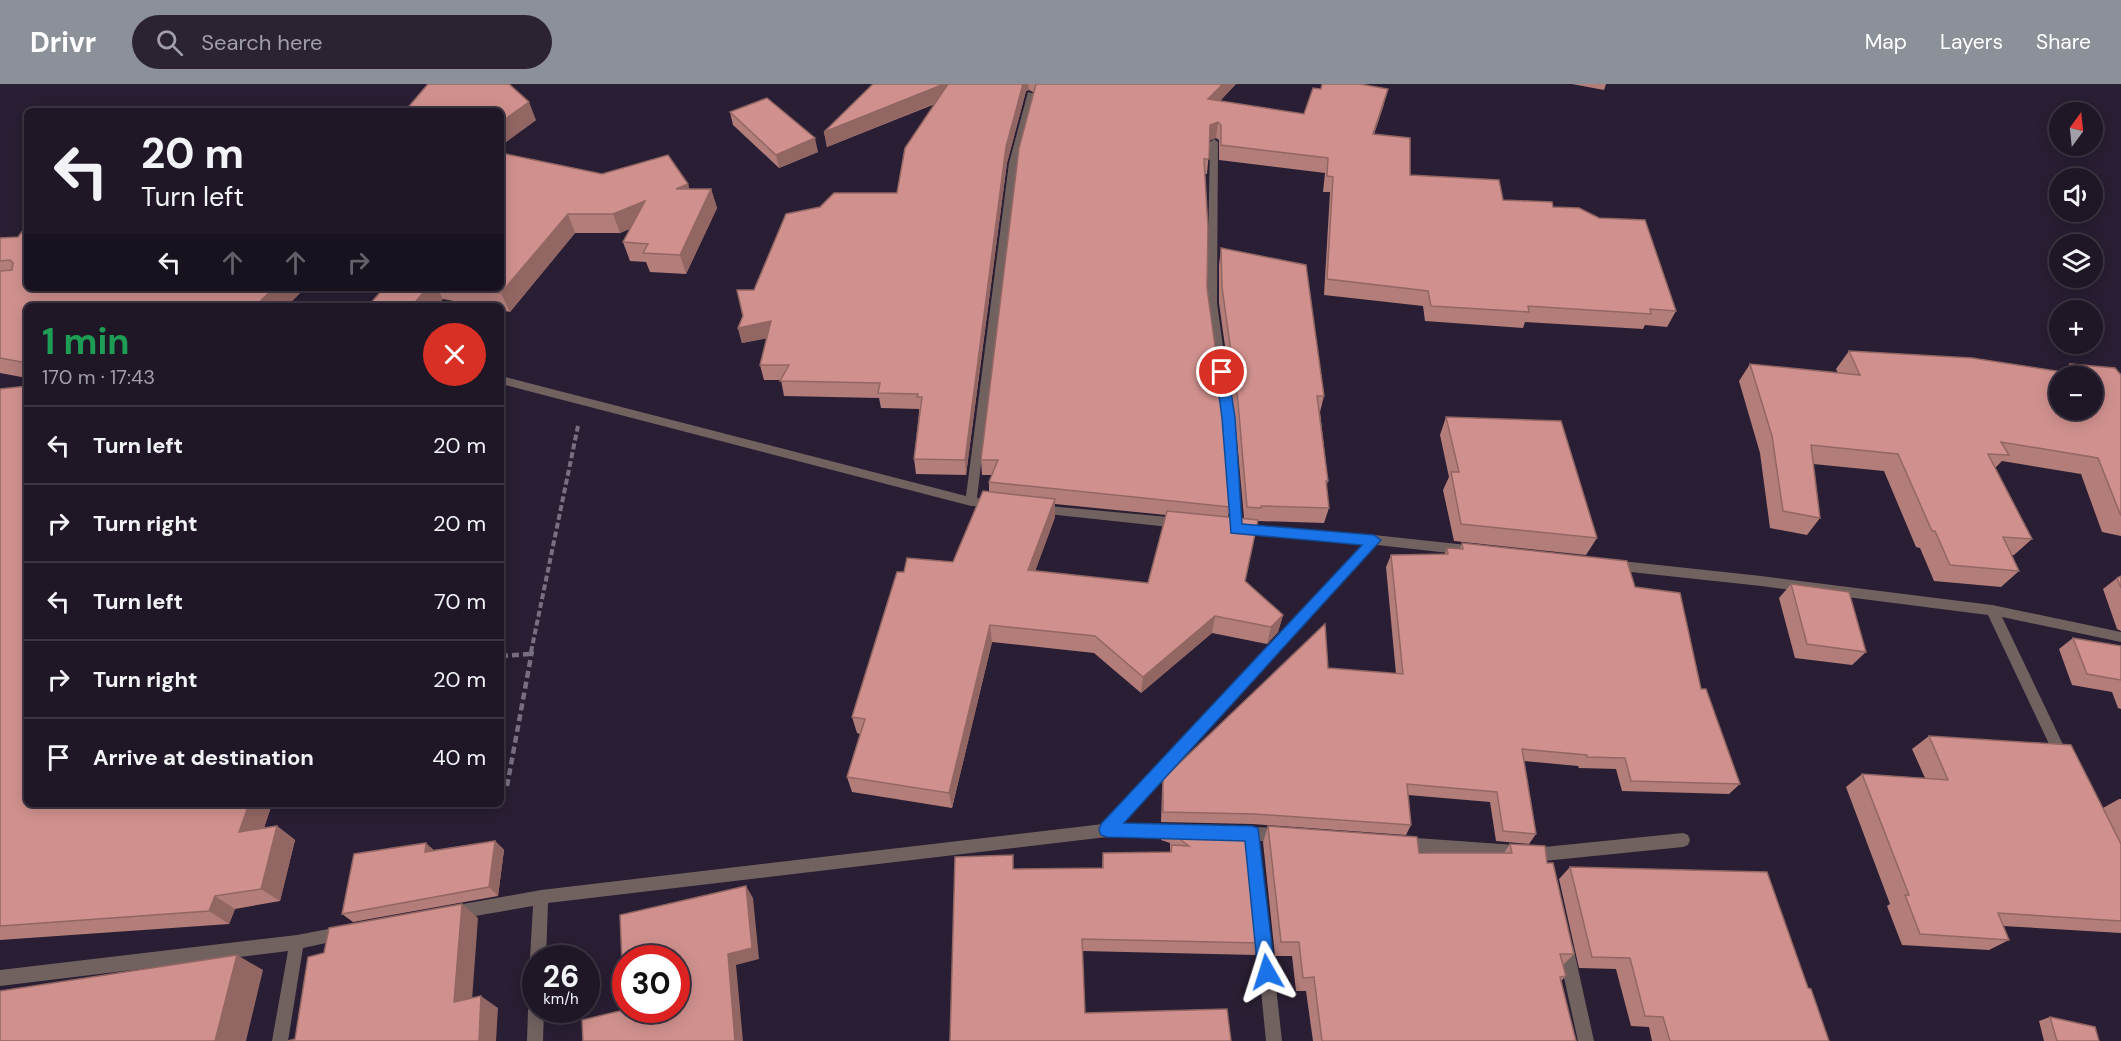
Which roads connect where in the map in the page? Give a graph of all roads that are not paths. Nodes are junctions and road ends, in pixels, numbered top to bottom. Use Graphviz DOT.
graph roads {
  1 [pos="1031,94"];
  2 [pos="1215,142"];
  3 [pos="504,381"];
  4 [pos="971,502"];
  5 [pos="1006,506"];
  6 [pos="1029,508"];
  7 [pos="1190,524"];
  8 [pos="1374,540"];
  9 [pos="1480,551"];
  10 [pos="1597,564"];
  11 [pos="1992,610"];
  12 [pos="2121,637"];
  13 [pos="2066,766"];
  14 [pos="1107,830"];
  15 [pos="1196,832"];
  16 [pos="1218,832"];
  17 [pos="1252,833"];
  18 [pos="1299,837"];
  19 [pos="1683,840"];
  20 [pos="1392,843"];
  21 [pos="541,897"];
  22 [pos="436,916"];
  23 [pos="355,931"];
  24 [pos="1562,936"];
  25 [pos="297,942"];
  26 [pos="539,945"];
  27 [pos="0,978"];
  28 [pos="536,1023"];
  29 [pos="280,1041"];
  30 [pos="535,1041"];
  31 [pos="1274,1041"];
  32 [pos="1586,1041"];
  1 -- 4 [label="street"];
  2 -- 8 [label="street"];
  3 -- 4 [label="street"];
  4 -- 5 [label="street"];
  6 -- 7 [label="street"];
  8 -- 9 [label="street"];
  8 -- 14 [label="street"];
  10 -- 11 [label="street"];
  11 -- 12 [label="street"];
  11 -- 13 [label="street"];
  14 -- 15 [label="street"];
  14 -- 21 [label="street"];
  16 -- 17 [label="street"];
  17 -- 18 [label="street"];
  17 -- 31 [label="street"];
  19 -- 20 [label="street"];
  21 -- 22 [label="street"];
  21 -- 26 [label="street"];
  23 -- 25 [label="street"];
  24 -- 32 [label="street"];
  25 -- 27 [label="street"];
  25 -- 29 [label="street"];
  28 -- 30 [label="street"];
}
